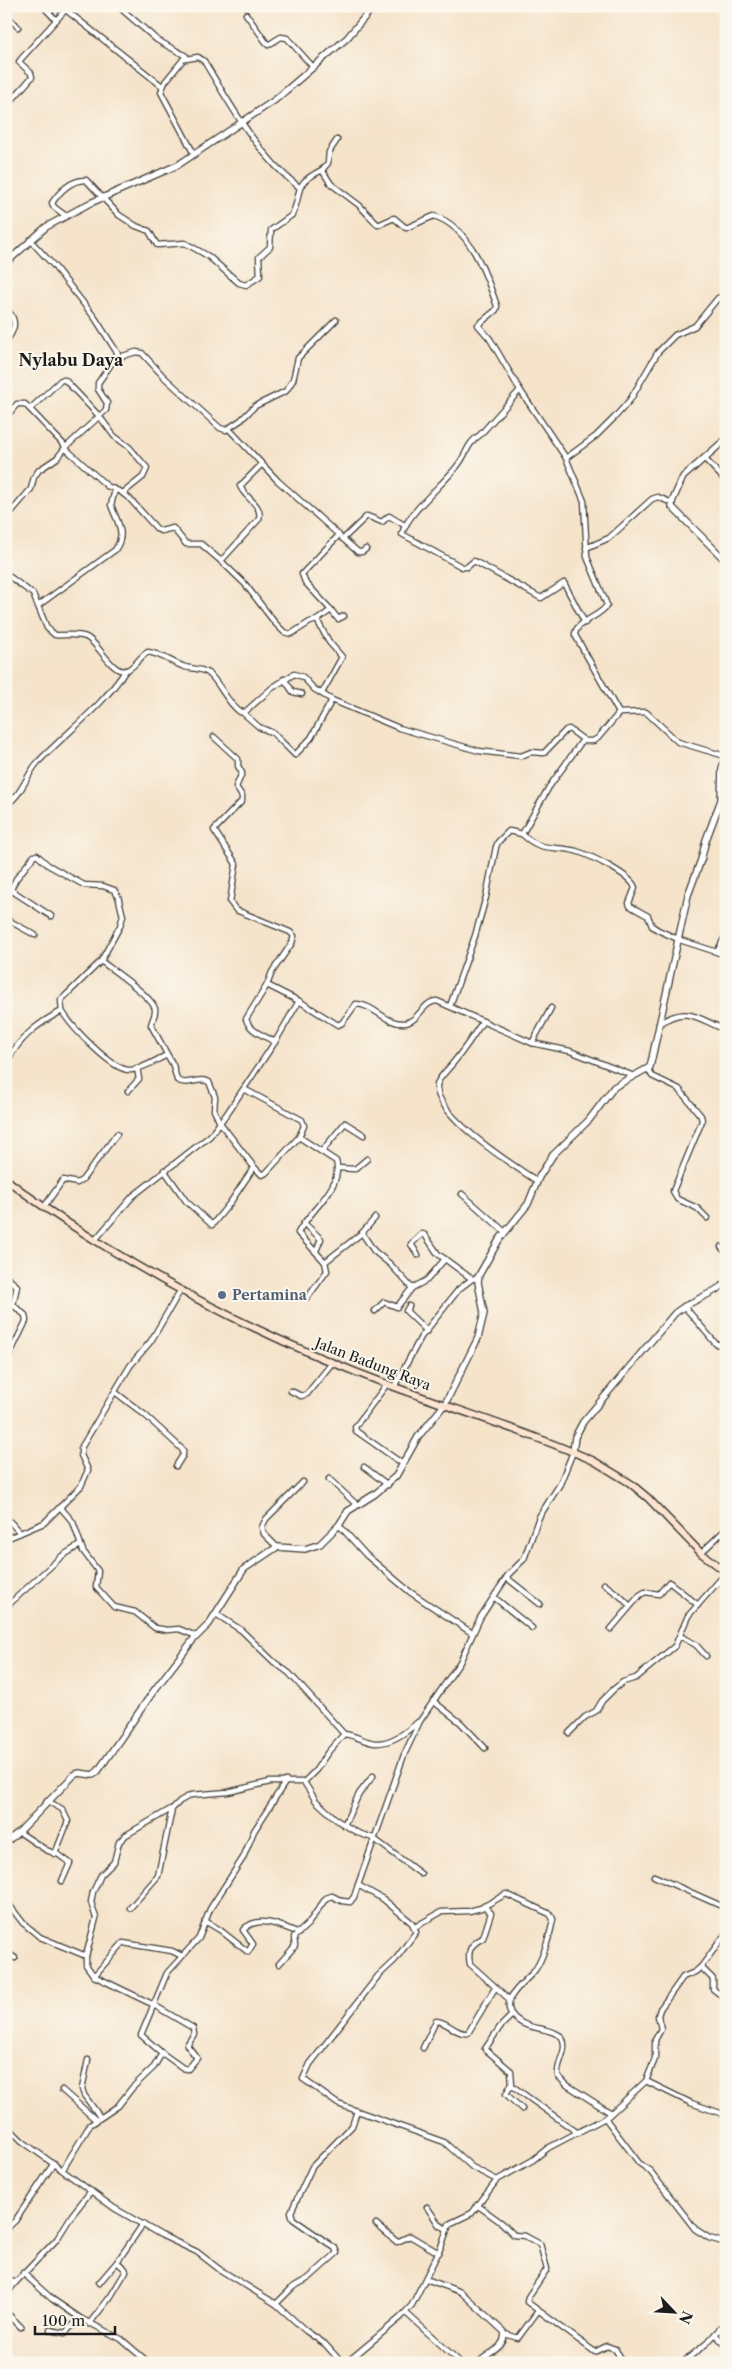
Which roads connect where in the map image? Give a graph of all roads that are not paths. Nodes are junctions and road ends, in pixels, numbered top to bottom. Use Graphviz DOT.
graph roads {
  1 [pos="43,6"];
  2 [pos="118,6"];
  3 [pos="374,6"];
  4 [pos="67,8"];
  5 [pos="246,14"];
  6 [pos="6,15"];
  7 [pos="56,20"];
  8 [pos="18,27"];
  9 [pos="186,59"];
  10 [pos="313,67"];
  11 [pos="162,86"];
  12 [pos="6,107"];
  13 [pos="242,121"];
  14 [pos="337,140"];
  15 [pos="194,154"];
  16 [pos="322,170"];
  17 [pos="299,187"];
  18 [pos="104,197"];
  19 [pos="66,216"];
  20 [pos="30,240"];
  21 [pos="7,261"];
  22 [pos="726,300"];
  23 [pos="6,309"];
  24 [pos="336,320"];
  25 [pos="7,340"];
  26 [pos="116,358"];
  27 [pos="520,390"];
  28 [pos="30,409"];
  29 [pos="6,416"];
  30 [pos="100,417"];
  31 [pos="230,429"];
  32 [pos="726,439"];
  33 [pos="66,448"];
  34 [pos="566,458"];
  35 [pos="704,458"];
  36 [pos="262,464"];
  37 [pos="724,479"];
  38 [pos="115,490"];
  39 [pos="123,493"];
  40 [pos="672,503"];
  41 [pos="6,518"];
  42 [pos="406,526"];
  43 [pos="339,535"];
  44 [pos="343,539"];
  45 [pos="586,548"];
  46 [pos="366,549"];
  47 [pos="726,560"];
  48 [pos="221,561"];
  49 [pos="6,574"];
  50 [pos="39,605"];
  51 [pos="331,610"];
  52 [pos="344,616"];
  53 [pos="316,620"];
  54 [pos="584,623"];
  55 [pos="126,670"];
  56 [pos="284,680"];
  57 [pos="322,693"];
  58 [pos="302,694"];
  59 [pos="332,700"];
  60 [pos="242,712"];
  61 [pos="618,713"];
  62 [pos="214,737"];
  63 [pos="584,740"];
  64 [pos="725,755"];
  65 [pos="724,802"];
  66 [pos="6,805"];
  67 [pos="522,834"];
  68 [pos="11,890"];
  69 [pos="6,899"];
  70 [pos="51,916"];
  71 [pos="6,919"];
  72 [pos="35,935"];
  73 [pos="726,935"];
  74 [pos="680,940"];
  75 [pos="717,952"];
  76 [pos="726,955"];
  77 [pos="101,961"];
  78 [pos="267,985"];
  79 [pos="299,1001"];
  80 [pos="450,1006"];
  81 [pos="551,1008"];
  82 [pos="62,1011"];
  83 [pos="483,1021"];
  84 [pos="658,1024"];
  85 [pos="726,1030"];
  86 [pos="275,1042"];
  87 [pos="532,1043"];
  88 [pos="167,1055"];
  89 [pos="6,1063"];
  90 [pos="137,1068"];
  91 [pos="648,1069"];
  92 [pos="634,1076"];
  93 [pos="244,1089"];
  94 [pos="128,1091"];
  95 [pos="220,1123"];
  96 [pos="117,1134"];
  97 [pos="299,1136"];
  98 [pos="364,1136"];
  99 [pos="322,1151"];
  100 [pos="367,1158"];
  101 [pos="254,1168"];
  102 [pos="338,1168"];
  103 [pos="164,1170"];
  104 [pos="6,1178"];
  105 [pos="537,1181"];
  106 [pos="462,1194"];
  107 [pos="44,1208"];
  108 [pos="375,1218"];
  109 [pos="707,1218"];
  110 [pos="304,1223"];
  111 [pos="505,1232"];
  112 [pos="362,1233"];
  113 [pos="95,1240"];
  114 [pos="721,1247"];
  115 [pos="316,1252"];
  116 [pos="726,1252"];
  117 [pos="418,1255"];
  118 [pos="445,1259"];
  119 [pos="325,1262"];
  120 [pos="6,1277"];
  121 [pos="475,1279"];
  122 [pos="726,1284"];
  123 [pos="412,1288"];
  124 [pos="180,1291"];
  125 [pos="308,1297"];
  126 [pos="409,1306"];
  127 [pos="684,1306"];
  128 [pos="375,1311"];
  129 [pos="427,1331"];
  130 [pos="726,1343"];
  131 [pos="6,1362"];
  132 [pos="332,1363"];
  133 [pos="387,1384"];
  134 [pos="394,1387"];
  135 [pos="115,1392"];
  136 [pos="291,1392"];
  137 [pos="445,1404"];
  138 [pos="573,1452"];
  139 [pos="403,1464"];
  140 [pos="176,1466"];
  141 [pos="364,1468"];
  142 [pos="329,1478"];
  143 [pos="303,1482"];
  144 [pos="388,1485"];
  145 [pos="357,1504"];
  146 [pos="60,1507"];
  147 [pos="6,1517"];
  148 [pos="338,1525"];
  149 [pos="726,1529"];
  150 [pos="20,1532"];
  151 [pos="6,1539"];
  152 [pos="80,1545"];
  153 [pos="277,1547"];
  154 [pos="701,1553"];
  155 [pos="726,1572"];
  156 [pos="507,1578"];
  157 [pos="604,1584"];
  158 [pos="495,1598"];
  159 [pos="540,1604"];
  160 [pos="630,1606"];
  161 [pos="698,1606"];
  162 [pos="6,1607"];
  163 [pos="216,1614"];
  164 [pos="532,1628"];
  165 [pos="611,1629"];
  166 [pos="472,1633"];
  167 [pos="196,1636"];
  168 [pos="680,1636"];
  169 [pos="706,1656"];
  170 [pos="433,1701"];
  171 [pos="420,1721"];
  172 [pos="569,1733"];
  173 [pos="344,1734"];
  174 [pos="485,1748"];
  175 [pos="373,1776"];
  176 [pos="286,1781"];
  177 [pos="304,1782"];
  178 [pos="47,1801"];
  179 [pos="172,1809"];
  180 [pos="344,1825"];
  181 [pos="19,1832"];
  182 [pos="373,1838"];
  183 [pos="6,1842"];
  184 [pos="55,1854"];
  185 [pos="421,1874"];
  186 [pos="654,1876"];
  187 [pos="62,1881"];
  188 [pos="358,1885"];
  189 [pos="6,1901"];
  190 [pos="484,1906"];
  191 [pos="130,1908"];
  192 [pos="726,1908"];
  193 [pos="204,1921"];
  194 [pos="415,1927"];
  195 [pos="299,1933"];
  196 [pos="726,1933"];
  197 [pos="6,1952"];
  198 [pos="86,1956"];
  199 [pos="182,1956"];
  200 [pos="15,1958"];
  201 [pos="279,1964"];
  202 [pos="701,1967"];
  203 [pos="94,1976"];
  204 [pos="495,1988"];
  205 [pos="726,1999"];
  206 [pos="510,2000"];
  207 [pos="152,2004"];
  208 [pos="512,2015"];
  209 [pos="423,2048"];
  210 [pos="162,2053"];
  211 [pos="88,2060"];
  212 [pos="646,2081"];
  213 [pos="512,2084"];
  214 [pos="62,2090"];
  215 [pos="522,2109"];
  216 [pos="357,2111"];
  217 [pos="611,2113"];
  218 [pos="726,2115"];
  219 [pos="605,2118"];
  220 [pos="98,2119"];
  221 [pos="6,2125"];
  222 [pos="578,2133"];
  223 [pos="54,2163"];
  224 [pos="63,2169"];
  225 [pos="497,2180"];
  226 [pos="91,2191"];
  227 [pos="477,2205"];
  228 [pos="426,2207"];
  229 [pos="143,2224"];
  230 [pos="376,2224"];
  231 [pos="6,2229"];
  232 [pos="447,2229"];
  233 [pos="726,2243"];
  234 [pos="439,2252"];
  235 [pos="117,2262"];
  236 [pos="23,2274"];
  237 [pos="6,2276"];
  238 [pos="426,2279"];
  239 [pos="15,2283"];
  240 [pos="99,2283"];
  241 [pos="6,2295"];
  242 [pos="276,2304"];
  243 [pos="538,2310"];
  244 [pos="6,2312"];
  245 [pos="406,2313"];
  246 [pos="80,2318"];
  247 [pos="726,2322"];
  248 [pos="89,2324"];
  249 [pos="21,2326"];
  250 [pos="50,2330"];
  251 [pos="505,2334"];
  252 [pos="714,2334"];
  253 [pos="726,2346"];
  254 [pos="149,2363"];
  255 [pos="342,2363"];
  256 [pos="346,2363"];
  257 [pos="461,2363"];
  258 [pos="478,2363"];
  259 [pos="624,2363"];
  260 [pos="682,2363"];
  1 -- 7 [label="street"];
  2 -- 9 [label="street"];
  3 -- 10 [label="street"];
  4 -- 7 [label="street"];
  4 -- 11 [label="street"];
  5 -- 10 [label="street"];
  6 -- 8 [label="street"];
  7 -- 12 [label="street"];
  9 -- 11 [label="street"];
  9 -- 13 [label="street"];
  10 -- 13 [label="street"];
  11 -- 15 [label="street"];
  13 -- 15 [label="street"];
  13 -- 17 [label="street"];
  14 -- 16 [label="street"];
  15 -- 18 [label="street"];
  16 -- 17 [label="street"];
  16 -- 27 [label="street"];
  17 -- 18 [label="street"];
  18 -- 19 [label="street"];
  18 -- 19 [label="street"];
  19 -- 20 [label="street"];
  20 -- 21 [label="street"];
  20 -- 26 [label="street"];
  22 -- 34 [label="street"];
  23 -- 25 [label="street"];
  24 -- 31 [label="street"];
  26 -- 30 [label="street"];
  26 -- 31 [label="street"];
  27 -- 34 [label="street"];
  27 -- 42 [label="street"];
  28 -- 29 [label="street"];
  28 -- 30 [label="street"];
  28 -- 33 [label="street"];
  30 -- 33 [label="street"];
  30 -- 39 [label="street"];
  31 -- 36 [label="street"];
  32 -- 35 [label="street"];
  33 -- 38 [label="street"];
  33 -- 41 [label="street"];
  34 -- 45 [label="street"];
  35 -- 37 [label="street"];
  35 -- 40 [label="street"];
  36 -- 43 [label="street"];
  36 -- 48 [label="street"];
  38 -- 39 [label="street"];
  38 -- 50 [label="street"];
  39 -- 48 [label="street"];
  40 -- 45 [label="street"];
  40 -- 47 [label="street"];
  42 -- 44 [label="street"];
  42 -- 54 [label="street"];
  43 -- 44 [label="street"];
  43 -- 51 [label="street"];
  44 -- 46 [label="street"];
  45 -- 54 [label="street"];
  48 -- 53 [label="street"];
  49 -- 50 [label="street"];
  50 -- 55 [label="street"];
  51 -- 52 [label="street"];
  51 -- 53 [label="street"];
  53 -- 57 [label="street"];
  54 -- 61 [label="street"];
  55 -- 60 [label="street"];
  55 -- 66 [label="street"];
  56 -- 57 [label="street"];
  56 -- 58 [label="street"];
  56 -- 60 [label="street"];
  57 -- 59 [label="street"];
  59 -- 60 [label="street"];
  59 -- 63 [label="street"];
  61 -- 63 [label="street"];
  61 -- 64 [label="street"];
  62 -- 78 [label="street"];
  63 -- 67 [label="street"];
  64 -- 65 [label="street"];
  65 -- 74 [label="street"];
  67 -- 74 [label="street"];
  67 -- 80 [label="street"];
  68 -- 69 [label="street"];
  68 -- 70 [label="street"];
  68 -- 77 [label="street"];
  71 -- 72 [label="street"];
  73 -- 75 [label="street"];
  74 -- 75 [label="street"];
  74 -- 84 [label="street"];
  75 -- 76 [label="street"];
  77 -- 82 [label="street"];
  77 -- 88 [label="street"];
  78 -- 79 [label="street"];
  78 -- 86 [label="street"];
  79 -- 80 [label="street"];
  79 -- 86 [label="street"];
  80 -- 83 [label="street"];
  81 -- 87 [label="street"];
  82 -- 89 [label="street"];
  82 -- 90 [label="street"];
  83 -- 87 [label="street"];
  83 -- 105 [label="street"];
  84 -- 85 [label="street"];
  84 -- 91 [label="street"];
  86 -- 93 [label="street"];
  87 -- 92 [label="street"];
  88 -- 90 [label="street"];
  88 -- 95 [label="street"];
  90 -- 94 [label="street"];
  91 -- 92 [label="street"];
  91 -- 109 [label="street"];
  92 -- 105 [label="street"];
  93 -- 95 [label="street"];
  93 -- 97 [label="street"];
  95 -- 101 [label="street"];
  95 -- 103 [label="street"];
  96 -- 107 [label="street"];
  97 -- 99 [label="street"];
  97 -- 101 [label="street"];
  98 -- 99 [label="street"];
  99 -- 102 [label="street"];
  100 -- 102 [label="street"];
  101 -- 103 [label="street"];
  102 -- 110 [label="street"];
  103 -- 113 [label="street"];
  104 -- 107 [label="main road, Jalan Badung Raya"];
  105 -- 111 [label="street"];
  106 -- 111 [label="street"];
  107 -- 113 [label="main road, Jalan Badung Raya"];
  108 -- 112 [label="street"];
  110 -- 115 [label="street"];
  110 -- 115 [label="street"];
  111 -- 121 [label="street"];
  112 -- 119 [label="street"];
  112 -- 123 [label="street"];
  113 -- 124 [label="main road, Jalan Badung Raya"];
  114 -- 116 [label="street"];
  115 -- 119 [label="street"];
  117 -- 118 [label="street"];
  118 -- 121 [label="street"];
  118 -- 123 [label="street"];
  119 -- 125 [label="street"];
  120 -- 131 [label="street"];
  121 -- 129 [label="street"];
  121 -- 137 [label="street"];
  122 -- 127 [label="street"];
  123 -- 128 [label="street"];
  124 -- 132 [label="main road, Jalan Badung Raya"];
  124 -- 135 [label="street"];
  126 -- 129 [label="street"];
  127 -- 130 [label="street"];
  127 -- 138 [label="street"];
  129 -- 134 [label="street"];
  132 -- 133 [label="main road, Jalan Badung Raya"];
  132 -- 136 [label="street"];
  133 -- 134 [label="main road, Jalan Badung Raya"];
  133 -- 139 [label="street"];
  134 -- 137 [label="main road, Jalan Badung Raya"];
  135 -- 140 [label="street"];
  135 -- 146 [label="street"];
  137 -- 138 [label="main road, Jalan Badung Raya"];
  137 -- 139 [label="street"];
  138 -- 154 [label="main road, Jalan Badung Raya"];
  138 -- 156 [label="street"];
  139 -- 144 [label="street"];
  141 -- 144 [label="street"];
  142 -- 145 [label="street"];
  143 -- 153 [label="street"];
  144 -- 145 [label="street"];
  145 -- 148 [label="street"];
  146 -- 150 [label="street"];
  146 -- 152 [label="street"];
  147 -- 150 [label="street"];
  148 -- 153 [label="street"];
  148 -- 166 [label="street"];
  149 -- 154 [label="street"];
  150 -- 151 [label="street"];
  152 -- 162 [label="street"];
  152 -- 167 [label="street"];
  153 -- 163 [label="street"];
  154 -- 155 [label="main road, Jalan Badung Raya"];
  155 -- 161 [label="street"];
  156 -- 158 [label="street"];
  156 -- 159 [label="street"];
  157 -- 160 [label="street"];
  158 -- 164 [label="street"];
  158 -- 166 [label="street"];
  160 -- 161 [label="street"];
  160 -- 165 [label="street"];
  161 -- 168 [label="street"];
  163 -- 167 [label="street"];
  163 -- 173 [label="street"];
  166 -- 170 [label="street"];
  167 -- 178 [label="street"];
  168 -- 169 [label="street"];
  168 -- 172 [label="street"];
  170 -- 171 [label="street"];
  170 -- 174 [label="street"];
  171 -- 173 [label="street"];
  171 -- 182 [label="street"];
  173 -- 177 [label="street"];
  175 -- 180 [label="street"];
  176 -- 177 [label="street"];
  176 -- 179 [label="street"];
  176 -- 193 [label="street"];
  177 -- 180 [label="street"];
  178 -- 181 [label="street"];
  178 -- 184 [label="street"];
  179 -- 191 [label="street"];
  179 -- 198 [label="street"];
  180 -- 182 [label="street"];
  181 -- 183 [label="street"];
  181 -- 184 [label="street"];
  182 -- 185 [label="street"];
  182 -- 188 [label="street"];
  184 -- 187 [label="street"];
  186 -- 192 [label="street"];
  188 -- 194 [label="street"];
  188 -- 195 [label="street"];
  189 -- 198 [label="street"];
  190 -- 194 [label="street"];
  190 -- 204 [label="street"];
  190 -- 206 [label="street"];
  193 -- 195 [label="street"];
  193 -- 199 [label="street"];
  194 -- 216 [label="street"];
  195 -- 201 [label="street"];
  196 -- 202 [label="street"];
  197 -- 200 [label="street"];
  198 -- 203 [label="street"];
  199 -- 203 [label="street"];
  199 -- 207 [label="street"];
  202 -- 205 [label="street"];
  202 -- 212 [label="street"];
  203 -- 207 [label="street"];
  204 -- 206 [label="street"];
  204 -- 209 [label="street"];
  206 -- 208 [label="street"];
  207 -- 210 [label="street"];
  207 -- 210 [label="street"];
  208 -- 213 [label="street"];
  208 -- 217 [label="street"];
  210 -- 220 [label="street"];
  211 -- 220 [label="street"];
  212 -- 217 [label="street"];
  212 -- 218 [label="street"];
  213 -- 215 [label="street"];
  213 -- 222 [label="street"];
  214 -- 220 [label="street"];
  216 -- 225 [label="street"];
  216 -- 242 [label="street"];
  217 -- 219 [label="street"];
  219 -- 222 [label="street"];
  219 -- 233 [label="street"];
  220 -- 224 [label="street"];
  221 -- 223 [label="street"];
  222 -- 225 [label="street"];
  223 -- 224 [label="street"];
  223 -- 231 [label="street"];
  224 -- 226 [label="street"];
  225 -- 227 [label="street"];
  226 -- 229 [label="street"];
  226 -- 236 [label="street"];
  227 -- 232 [label="street"];
  227 -- 243 [label="street"];
  228 -- 232 [label="street"];
  229 -- 235 [label="street"];
  229 -- 242 [label="street"];
  230 -- 234 [label="street"];
  232 -- 234 [label="street"];
  234 -- 238 [label="street"];
  235 -- 240 [label="street"];
  235 -- 248 [label="street"];
  236 -- 239 [label="street"];
  236 -- 246 [label="street"];
  237 -- 239 [label="street"];
  238 -- 245 [label="street"];
  238 -- 251 [label="street"];
  239 -- 241 [label="street"];
  242 -- 255 [label="street"];
  243 -- 251 [label="street"];
  243 -- 259 [label="street"];
  244 -- 249 [label="street"];
  245 -- 256 [label="street"];
  245 -- 257 [label="street"];
  246 -- 248 [label="street"];
  246 -- 250 [label="street"];
  247 -- 252 [label="street"];
  248 -- 254 [label="street"];
  251 -- 258 [label="street"];
  252 -- 253 [label="street"];
  252 -- 260 [label="street"];
}
